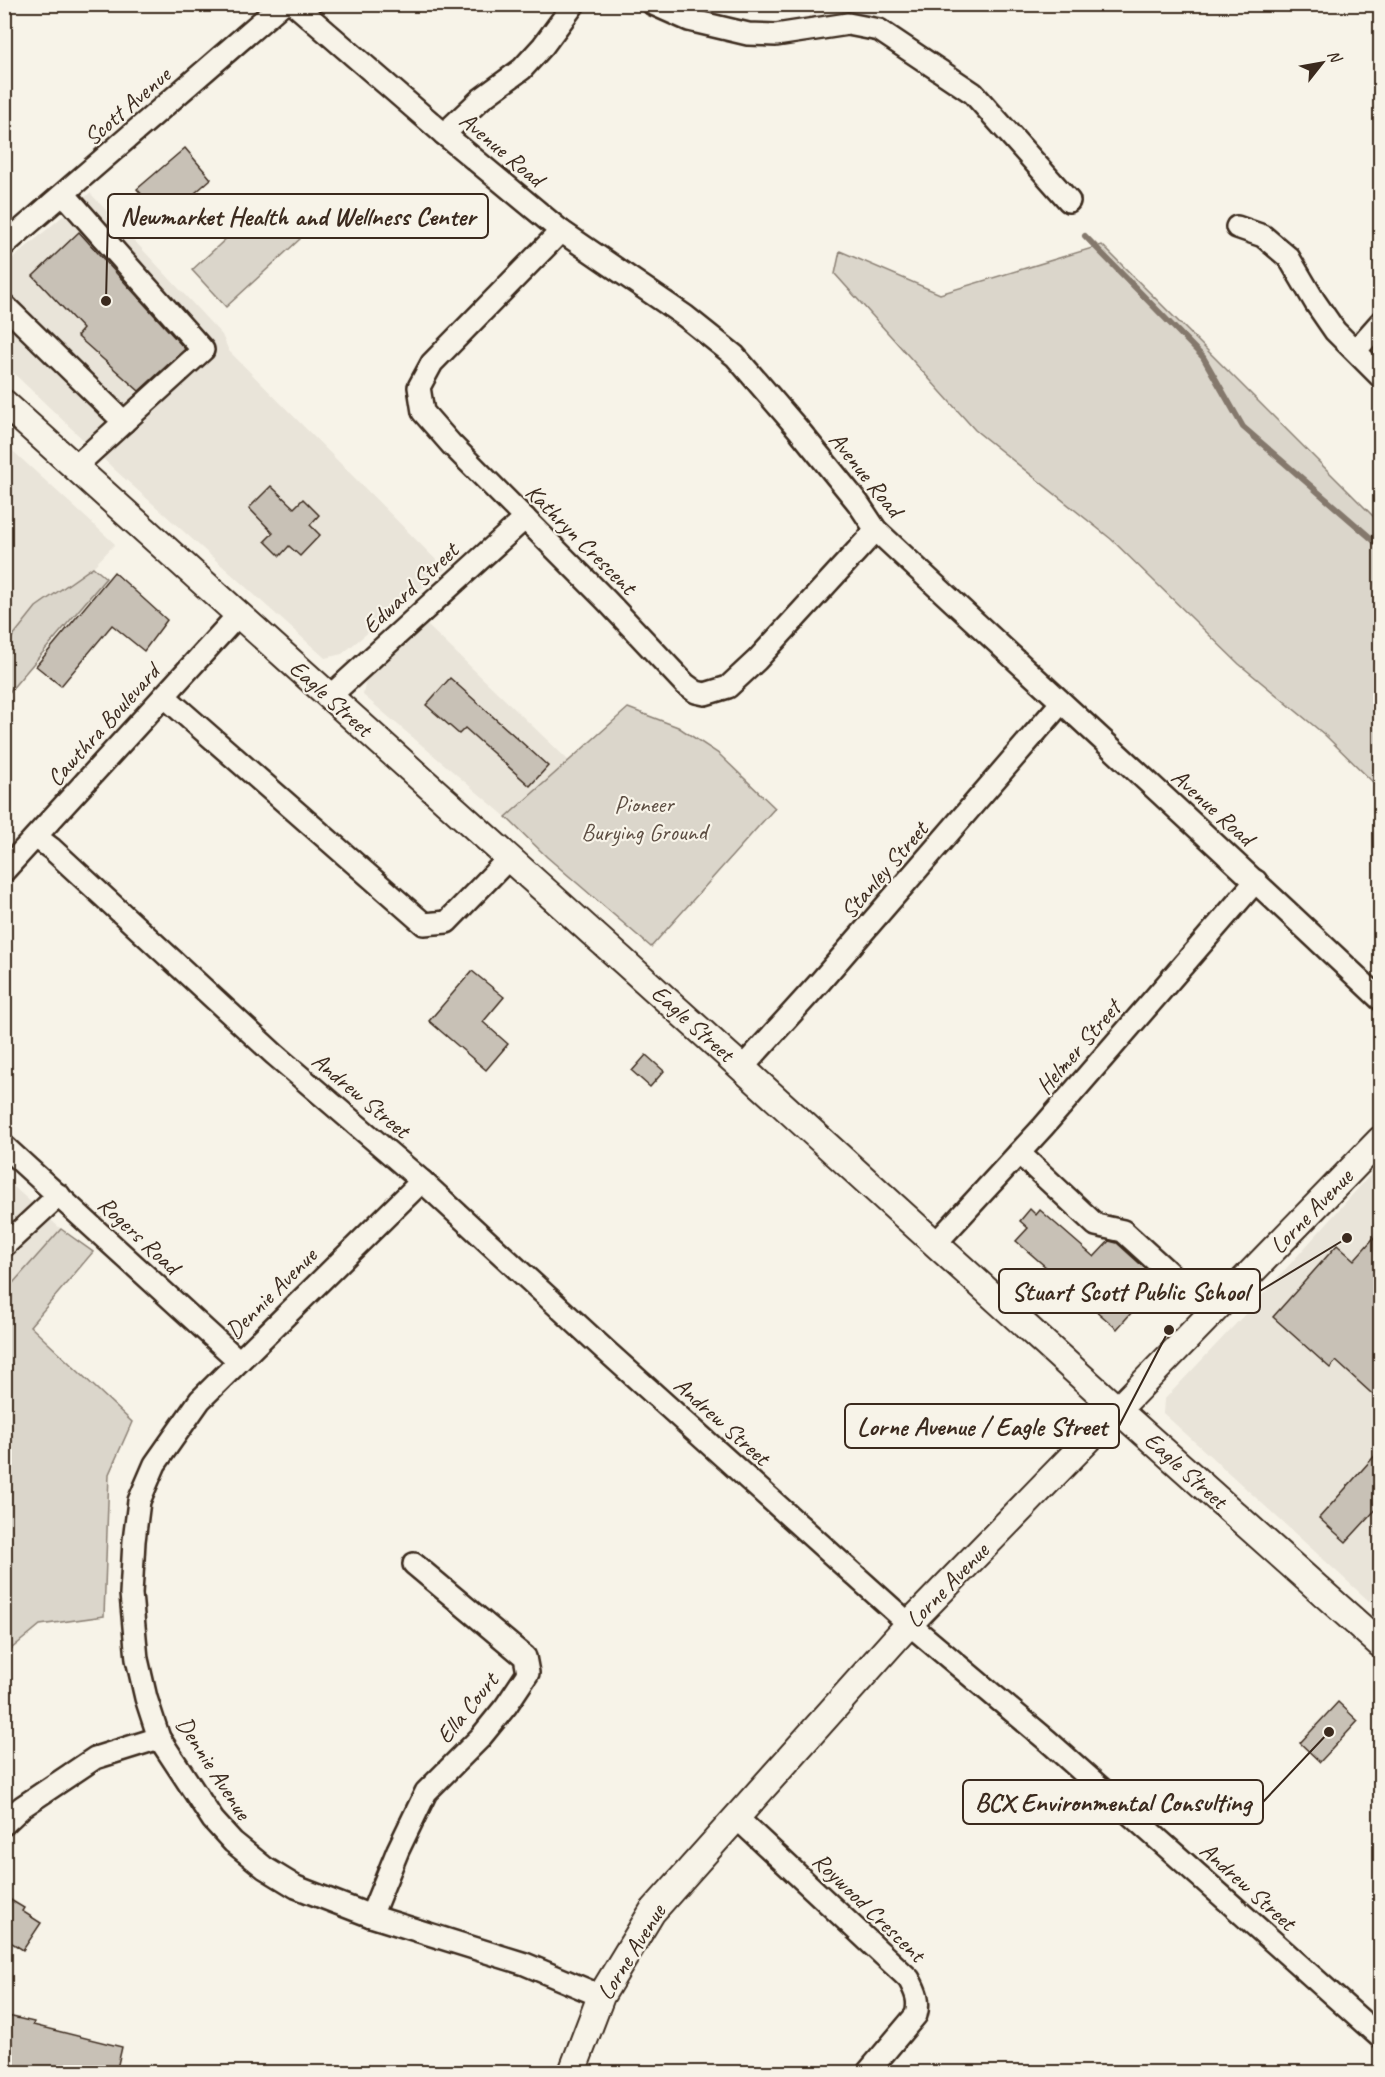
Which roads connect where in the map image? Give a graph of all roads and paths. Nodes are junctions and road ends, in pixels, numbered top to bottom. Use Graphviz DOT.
graph roads {
  1 [pos="282,4"];
  2 [pos="294,4"];
  3 [pos="574,4"];
  4 [pos="653,4"];
  5 [pos="444,134"];
  6 [pos="64,194"];
  7 [pos="1069,201"];
  8 [pos="1237,227"];
  9 [pos="561,231"];
  10 [pos="4,245"];
  11 [pos="4,305"];
  12 [pos="1380,323"];
  13 [pos="1356,350"];
  14 [pos="1380,376"];
  15 [pos="4,403"];
  16 [pos="124,422"];
  17 [pos="76,466"];
  18 [pos="525,518"];
  19 [pos="876,530"];
  20 [pos="238,614"];
  21 [pos="164,696"];
  22 [pos="329,697"];
  23 [pos="1061,703"];
  24 [pos="36,837"];
  25 [pos="509,858"];
  26 [pos="4,871"];
  27 [pos="1256,881"];
  28 [pos="1380,999"];
  29 [pos="742,1068"];
  30 [pos="1380,1140"];
  31 [pos="4,1146"];
  32 [pos="1019,1153"];
  33 [pos="422,1181"];
  34 [pos="59,1195"];
  35 [pos="6,1243"];
  36 [pos="936,1243"];
  37 [pos="1212,1312"];
  38 [pos="239,1361"];
  39 [pos="1117,1408"];
  40 [pos="414,1564"];
  41 [pos="909,1624"];
  42 [pos="1380,1644"];
  43 [pos="159,1738"];
  44 [pos="737,1818"];
  45 [pos="4,1824"];
  46 [pos="371,1916"];
  47 [pos="601,1996"];
  48 [pos="1380,2037"];
  49 [pos="572,2073"];
  50 [pos="868,2073"];
  1 -- 6 [label="street, Scott Avenue"];
  2 -- 5 [label="street, Avenue Road"];
  3 -- 5 [label="street"];
  4 -- 7 [label="street"];
  5 -- 9 [label="street, Avenue Road"];
  6 -- 10 [label="street, Scott Avenue"];
  6 -- 16 [label="street"];
  8 -- 13 [label="street"];
  9 -- 18 [label="street, Kathryn Crescent"];
  9 -- 19 [label="street, Avenue Road"];
  11 -- 16 [label="street"];
  12 -- 13 [label="street"];
  13 -- 14 [label="street"];
  15 -- 17 [label="main road, Eagle Street"];
  16 -- 17 [label="street"];
  17 -- 20 [label="main road, Eagle Street"];
  18 -- 19 [label="street, Kathryn Crescent"];
  18 -- 22 [label="street, Edward Street"];
  19 -- 23 [label="street, Avenue Road"];
  20 -- 21 [label="street, Cawthra Boulevard"];
  20 -- 22 [label="main road, Eagle Street"];
  21 -- 24 [label="street, Cawthra Boulevard"];
  21 -- 25 [label="street"];
  22 -- 25 [label="main road, Eagle Street"];
  23 -- 27 [label="street, Avenue Road"];
  23 -- 29 [label="street, Stanley Street"];
  24 -- 26 [label="street, Cawthra Boulevard"];
  24 -- 33 [label="street, Andrew Street"];
  25 -- 29 [label="main road, Eagle Street"];
  27 -- 28 [label="street, Avenue Road"];
  27 -- 32 [label="street, Helmer Street"];
  29 -- 36 [label="main road, Eagle Street"];
  30 -- 37 [label="main road, Lorne Avenue"];
  31 -- 34 [label="street, Rogers Road"];
  32 -- 36 [label="street, Helmer Street"];
  32 -- 37 [label="street"];
  33 -- 38 [label="street, Dennie Avenue"];
  33 -- 41 [label="street, Andrew Street"];
  34 -- 35 [label="street"];
  34 -- 38 [label="street, Rogers Road"];
  36 -- 39 [label="main road, Eagle Street"];
  37 -- 39 [label="main road, Lorne Avenue"];
  38 -- 43 [label="street, Dennie Avenue"];
  39 -- 41 [label="main road, Lorne Avenue"];
  39 -- 42 [label="main road, Eagle Street"];
  40 -- 46 [label="street, Ella Court"];
  41 -- 44 [label="main road, Lorne Avenue"];
  41 -- 48 [label="street, Andrew Street"];
  43 -- 45 [label="street"];
  43 -- 46 [label="street, Dennie Avenue"];
  44 -- 47 [label="main road, Lorne Avenue"];
  44 -- 50 [label="street, Roywood Crescent"];
  46 -- 47 [label="street, Dennie Avenue"];
  47 -- 49 [label="main road, Lorne Avenue"];
}
